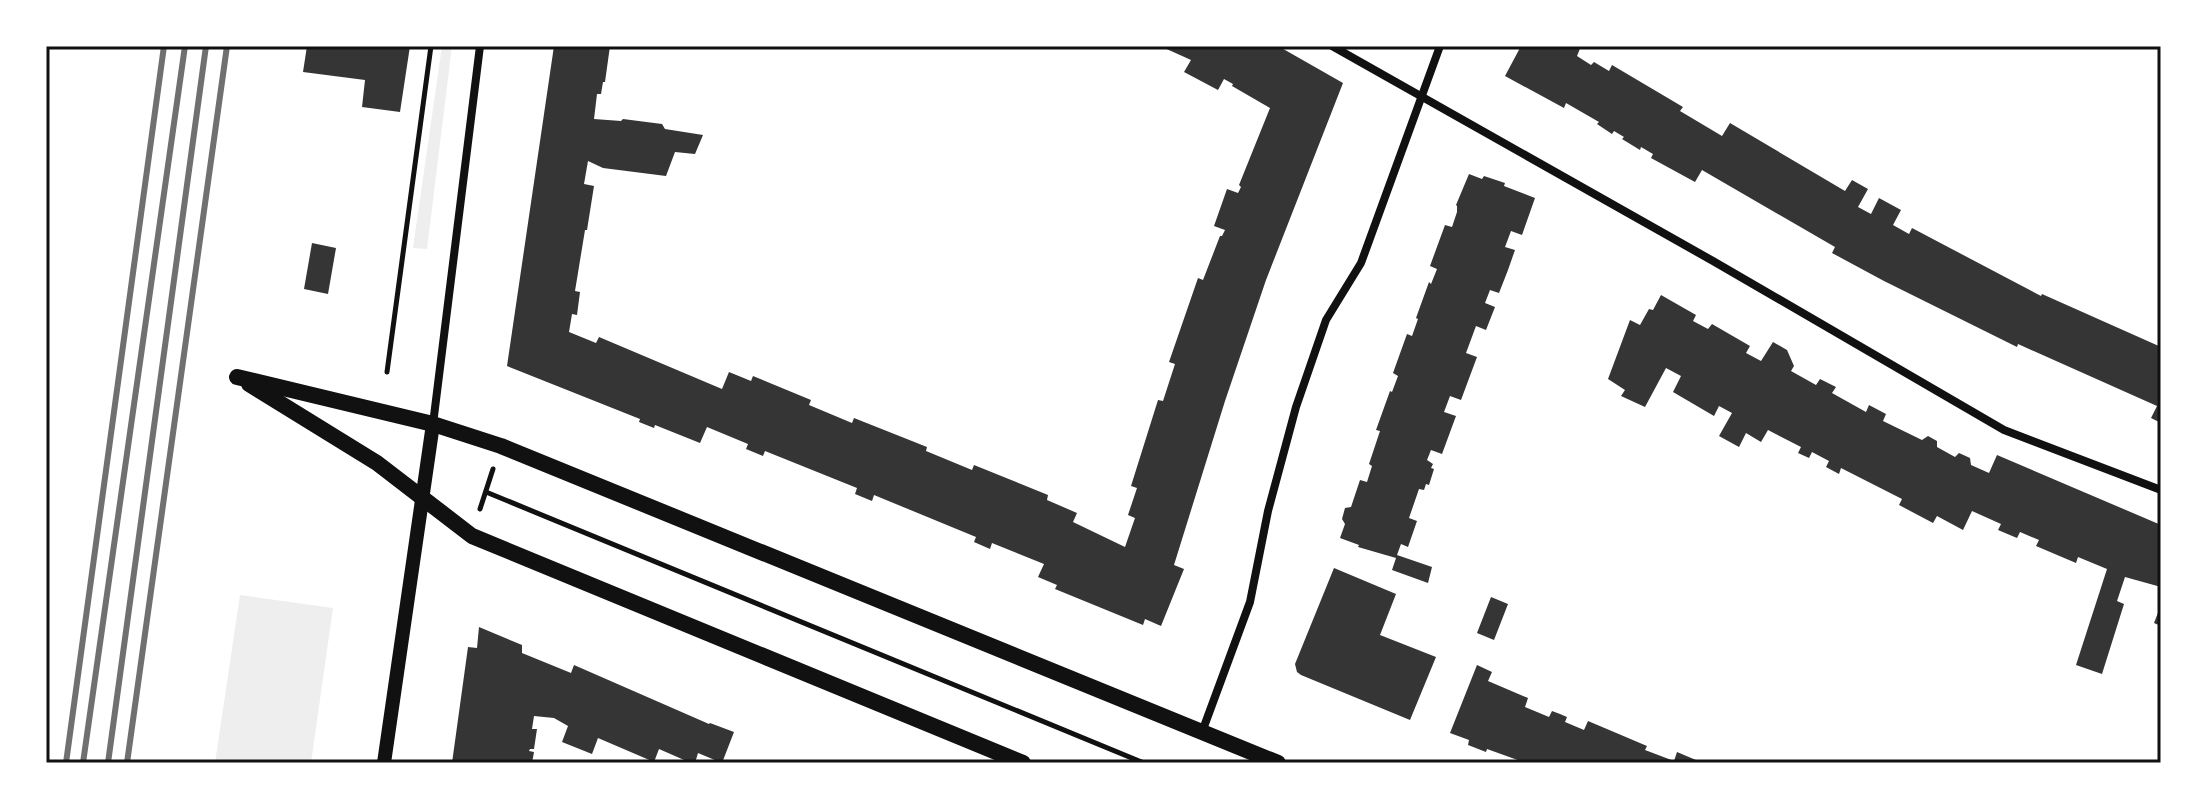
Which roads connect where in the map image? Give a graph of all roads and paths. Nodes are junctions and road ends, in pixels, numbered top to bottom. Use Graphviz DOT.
graph roads {
  1 [pos="431,46"];
  2 [pos="480,46"];
  3 [pos="1332,46"];
  4 [pos="1440,46"];
  5 [pos="1422,96"];
  6 [pos="387,372"];
  7 [pos="433,424"];
  8 [pos="495,464"];
  9 [pos="2161,490"];
  10 [pos="486,492"];
  11 [pos="421,499"];
  12 [pos="478,517"];
  13 [pos="1202,732"];
  14 [pos="384,763"];
  15 [pos="1023,763"];
  16 [pos="1144,763"];
  17 [pos="1278,763"];
  1 -- 6 [label="path"];
  2 -- 7 [label="street"];
  3 -- 5 [label="street"];
  4 -- 5 [label="street"];
  5 -- 9 [label="street"];
  5 -- 13 [label="street"];
  7 -- 11 [label="street"];
  7 -- 11 [label="main road"];
  7 -- 13 [label="main road"];
  8 -- 10 [label="path"];
  10 -- 12 [label="path"];
  10 -- 16 [label="path"];
  11 -- 14 [label="street"];
  11 -- 15 [label="main road"];
  13 -- 17 [label="main road"];
}
